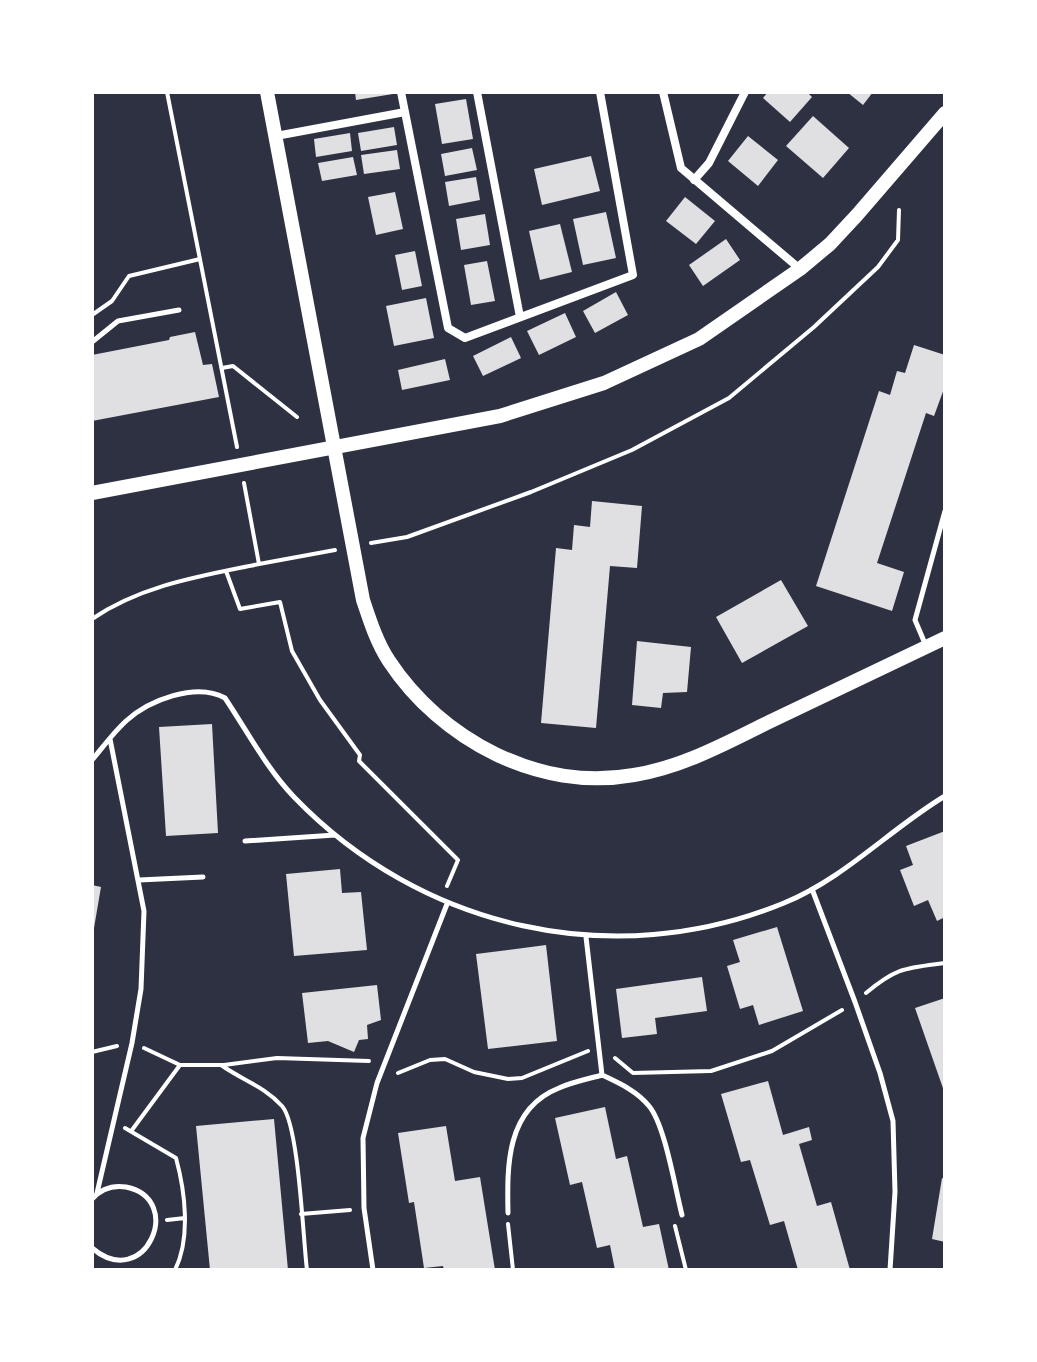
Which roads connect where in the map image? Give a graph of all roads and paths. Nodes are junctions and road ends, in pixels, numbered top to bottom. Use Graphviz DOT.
graph roads {
  1 [pos="167,92"];
  2 [pos="267,92"];
  3 [pos="401,92"];
  4 [pos="477,92"];
  5 [pos="600,92"];
  6 [pos="663,92"];
  7 [pos="745,92"];
  8 [pos="405,112"];
  9 [pos="945,113"];
  10 [pos="276,136"];
  11 [pos="694,180"];
  12 [pos="899,210"];
  13 [pos="200,259"];
  14 [pos="800,269"];
  15 [pos="179,310"];
  16 [pos="92,315"];
  17 [pos="520,317"];
  18 [pos="92,342"];
  19 [pos="222,368"];
  20 [pos="224,382"];
  21 [pos="297,417"];
  22 [pos="333,448"];
  23 [pos="92,493"];
  24 [pos="945,512"];
  25 [pos="407,537"];
  26 [pos="257,554"];
  27 [pos="273,561"];
  28 [pos="259,564"];
  29 [pos="226,571"];
  30 [pos="92,619"];
  31 [pos="945,638"];
  32 [pos="926,647"];
  33 [pos="110,738"];
  34 [pos="92,760"];
  35 [pos="945,796"];
  36 [pos="335,835"];
  37 [pos="245,841"];
  38 [pos="203,877"];
  39 [pos="139,880"];
  40 [pos="812,889"];
  41 [pos="444,902"];
  42 [pos="586,937"];
  43 [pos="945,963"];
  44 [pos="855,1002"];
  45 [pos="132,1043"];
  46 [pos="611,1049"];
  47 [pos="92,1052"];
  48 [pos="583,1052"];
  49 [pos="369,1061"];
  50 [pos="180,1065"];
  51 [pos="220,1065"];
  52 [pos="398,1073"];
  53 [pos="602,1075"];
  54 [pos="97,1193"];
  55 [pos="92,1199"];
  56 [pos="364,1208"];
  57 [pos="508,1213"];
  58 [pos="301,1214"];
  59 [pos="682,1215"];
  60 [pos="673,1217"];
  61 [pos="92,1248"];
  62 [pos="175,1270"];
  63 [pos="307,1270"];
  64 [pos="373,1270"];
  65 [pos="513,1270"];
  66 [pos="686,1270"];
  67 [pos="890,1270"];
  1 -- 13 [label="path"];
  2 -- 10 [label="street"];
  3 -- 8 [label="street"];
  4 -- 17 [label="street"];
  5 -- 17 [label="street"];
  6 -- 11 [label="street"];
  7 -- 11 [label="street"];
  8 -- 10 [label="street"];
  8 -- 17 [label="street"];
  9 -- 14 [label="street"];
  10 -- 22 [label="street"];
  11 -- 14 [label="street"];
  12 -- 25 [label="path"];
  13 -- 16 [label="path"];
  13 -- 19 [label="path"];
  14 -- 22 [label="street"];
  15 -- 18 [label="lane"];
  19 -- 20 [label="path"];
  19 -- 21 [label="path"];
  22 -- 23 [label="street"];
  22 -- 32 [label="street"];
  24 -- 32 [label="lane"];
  26 -- 28 [label="path"];
  27 -- 28 [label="path"];
  28 -- 29 [label="path"];
  29 -- 30 [label="path"];
  29 -- 41 [label="path"];
  31 -- 32 [label="street"];
  33 -- 34 [label="lane"];
  33 -- 36 [label="lane"];
  33 -- 39 [label="lane"];
  35 -- 40 [label="lane"];
  36 -- 37 [label="lane"];
  36 -- 41 [label="lane"];
  38 -- 39 [label="lane"];
  39 -- 45 [label="lane"];
  40 -- 42 [label="lane"];
  40 -- 44 [label="lane"];
  41 -- 42 [label="lane"];
  41 -- 56 [label="lane"];
  42 -- 53 [label="lane"];
  43 -- 44 [label="path"];
  44 -- 46 [label="path"];
  44 -- 67 [label="lane"];
  45 -- 47 [label="path"];
  45 -- 50 [label="path"];
  45 -- 54 [label="lane"];
  48 -- 52 [label="path"];
  49 -- 51 [label="path"];
  50 -- 51 [label="path"];
  50 -- 62 [label="path"];
  51 -- 58 [label="path"];
  53 -- 57 [label="lane"];
  53 -- 59 [label="lane"];
  54 -- 55 [label="lane"];
  54 -- 61 [label="lane"];
  56 -- 58 [label="path"];
  56 -- 64 [label="lane"];
  57 -- 65 [label="path"];
  58 -- 63 [label="path"];
  60 -- 66 [label="path"];
}
